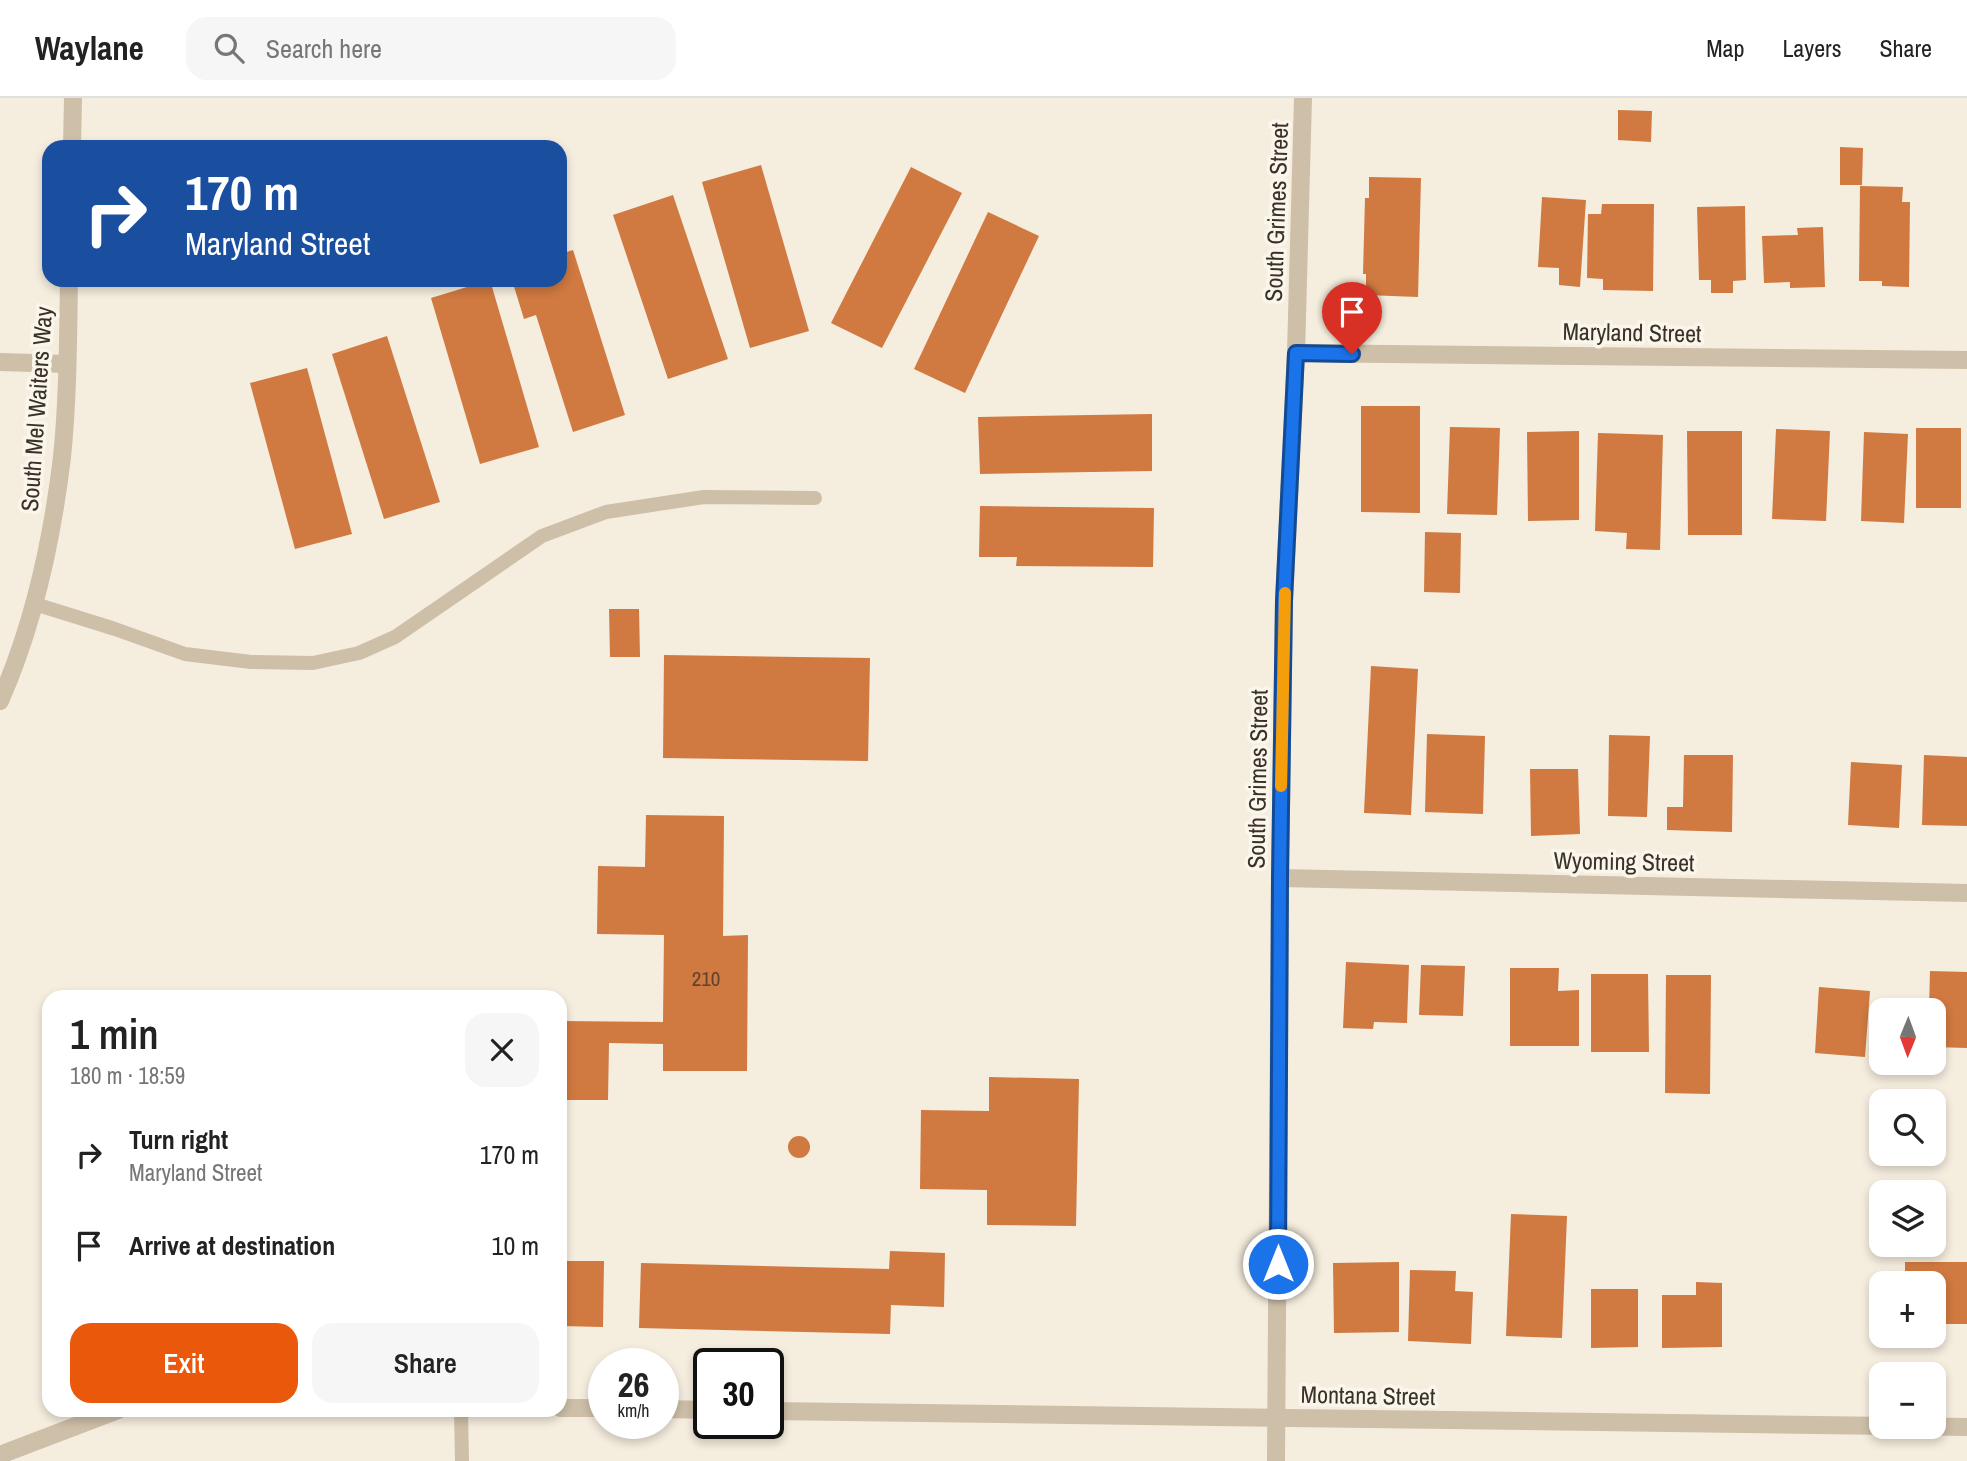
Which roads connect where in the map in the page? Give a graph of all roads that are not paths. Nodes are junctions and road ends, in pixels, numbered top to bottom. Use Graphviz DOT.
graph roads {
  1 [pos="73,98"];
  2 [pos="1303,98"];
  3 [pos="72,140"];
  4 [pos="69,287"];
  5 [pos="1296,353"];
  6 [pos="1967,360"];
  7 [pos="0,362"];
  8 [pos="67,364"];
  9 [pos="815,498"];
  10 [pos="35,604"];
  11 [pos="0,701"];
  12 [pos="1280,878"];
  13 [pos="1967,893"];
  14 [pos="567,1408"];
  15 [pos="588,1408"];
  16 [pos="784,1411"];
  17 [pos="101,1417"];
  18 [pos="461,1417"];
  19 [pos="1277,1418"];
  20 [pos="1967,1427"];
  21 [pos="1,1458"];
  22 [pos="462,1461"];
  23 [pos="1276,1461"];
  1 -- 3 [label="street"];
  2 -- 5 [label="street, South Grimes Street"];
  4 -- 8 [label="street, South Mel Waiters Way"];
  5 -- 6 [label="street, Maryland Street"];
  5 -- 12 [label="street, South Grimes Street"];
  7 -- 8 [label="street"];
  8 -- 10 [label="street, South Mel Waiters Way"];
  9 -- 10 [label="lane"];
  10 -- 11 [label="street, South Mel Waiters Way"];
  12 -- 13 [label="street, Wyoming Street"];
  12 -- 19 [label="street, South Grimes Street"];
  14 -- 15 [label="street"];
  16 -- 19 [label="street, Montana Street"];
  17 -- 21 [label="street"];
  18 -- 22 [label="lane"];
  19 -- 20 [label="street, Montana Street"];
  19 -- 23 [label="street, South Grimes Street"];
}
